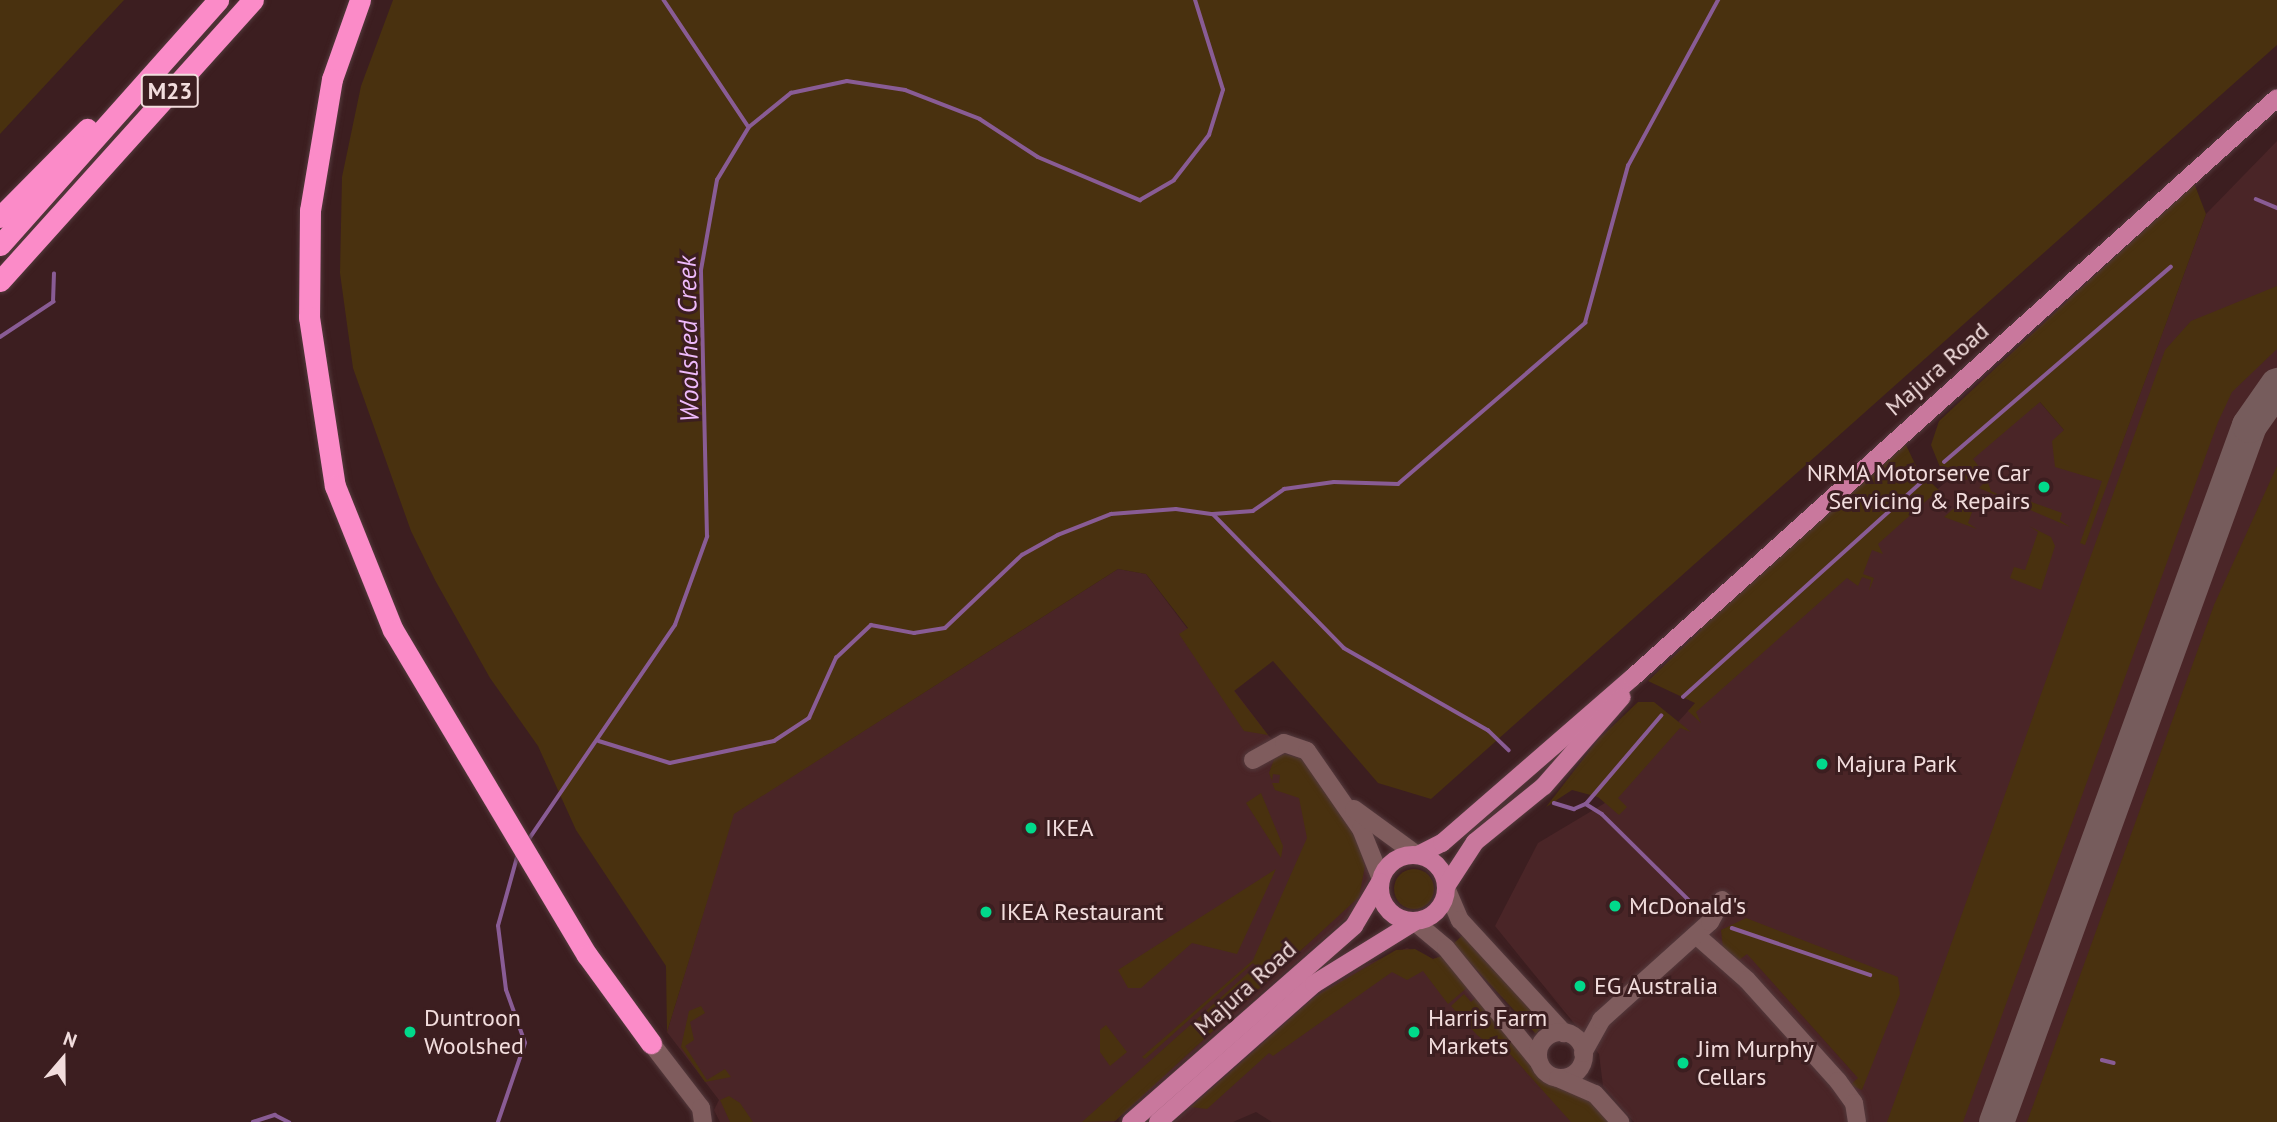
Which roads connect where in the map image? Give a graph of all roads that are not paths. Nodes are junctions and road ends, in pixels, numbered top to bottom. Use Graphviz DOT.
graph roads {
  1 [pos="218,0"];
  2 [pos="253,0"];
  3 [pos="360,0"];
  4 [pos="2277,98"];
  5 [pos="129,103"];
  6 [pos="0,217"];
  7 [pos="0,245"];
  8 [pos="0,281"];
  9 [pos="1632,678"];
  10 [pos="1253,760"];
  11 [pos="1343,800"];
  12 [pos="1417,855"];
  13 [pos="1380,881"];
  14 [pos="1447,888"];
  15 [pos="1722,900"];
  16 [pos="1414,922"];
  17 [pos="1696,935"];
  18 [pos="1601,1020"];
  19 [pos="1565,1033"];
  20 [pos="651,1043"];
  21 [pos="1583,1055"];
  22 [pos="1539,1062"];
  23 [pos="1555,1077"];
  24 [pos="1595,1094"];
  25 [pos="702,1115"];
  26 [pos="1131,1122"];
  27 [pos="1158,1122"];
  28 [pos="1620,1122"];
  29 [pos="1857,1122"];
  1 -- 5 [label="highway, M23"];
  2 -- 8 [label="highway, M23"];
  3 -- 20 [label="highway"];
  4 -- 9 [label="main road, Majura Road"];
  5 -- 6 [label="highway"];
  5 -- 7 [label="highway, M23"];
  9 -- 12 [label="main road, Majura Road"];
  9 -- 14 [label="main road, Majura Road"];
  10 -- 11 [label="street"];
  11 -- 12 [label="street"];
  11 -- 13 [label="street"];
  12 -- 13 [label="main road"];
  12 -- 14 [label="main road"];
  13 -- 16 [label="main road"];
  13 -- 26 [label="main road, Majura Road"];
  14 -- 16 [label="main road"];
  14 -- 19 [label="street"];
  15 -- 17 [label="street"];
  16 -- 22 [label="street"];
  16 -- 27 [label="main road, Majura Road"];
  17 -- 18 [label="street"];
  17 -- 29 [label="street"];
  18 -- 19 [label="street"];
  18 -- 21 [label="street"];
  19 -- 21 [label="street"];
  19 -- 22 [label="street"];
  20 -- 25 [label="street"];
  21 -- 23 [label="street"];
  21 -- 24 [label="street"];
  22 -- 23 [label="street"];
  23 -- 24 [label="street"];
  24 -- 28 [label="street"];
}
